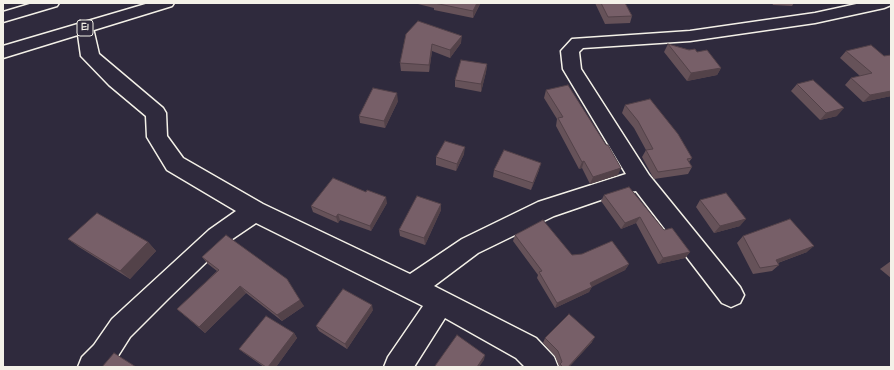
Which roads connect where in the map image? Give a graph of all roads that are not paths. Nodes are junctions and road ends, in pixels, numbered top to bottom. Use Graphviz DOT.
graph roads {
  1 [pos="51,3"];
  2 [pos="166,3"];
  3 [pos="884,3"];
  4 [pos="3,17"];
  5 [pos="85,28"];
  6 [pos="3,52"];
  7 [pos="641,181"];
  8 [pos="255,211"];
  9 [pos="411,288"];
  10 [pos="731,295"];
  11 [pos="441,302"];
  12 [pos="92,367"];
  13 [pos="398,367"];
  14 [pos="544,367"];
  1 -- 4 [label="main road"];
  2 -- 5 [label="main road, E1"];
  3 -- 7 [label="main road"];
  5 -- 6 [label="main road, E1"];
  5 -- 8 [label="main road"];
  7 -- 9 [label="main road"];
  7 -- 10 [label="main road"];
  8 -- 9 [label="main road"];
  8 -- 12 [label="main road"];
  9 -- 11 [label="main road"];
  11 -- 13 [label="main road"];
  11 -- 14 [label="main road"];
}
